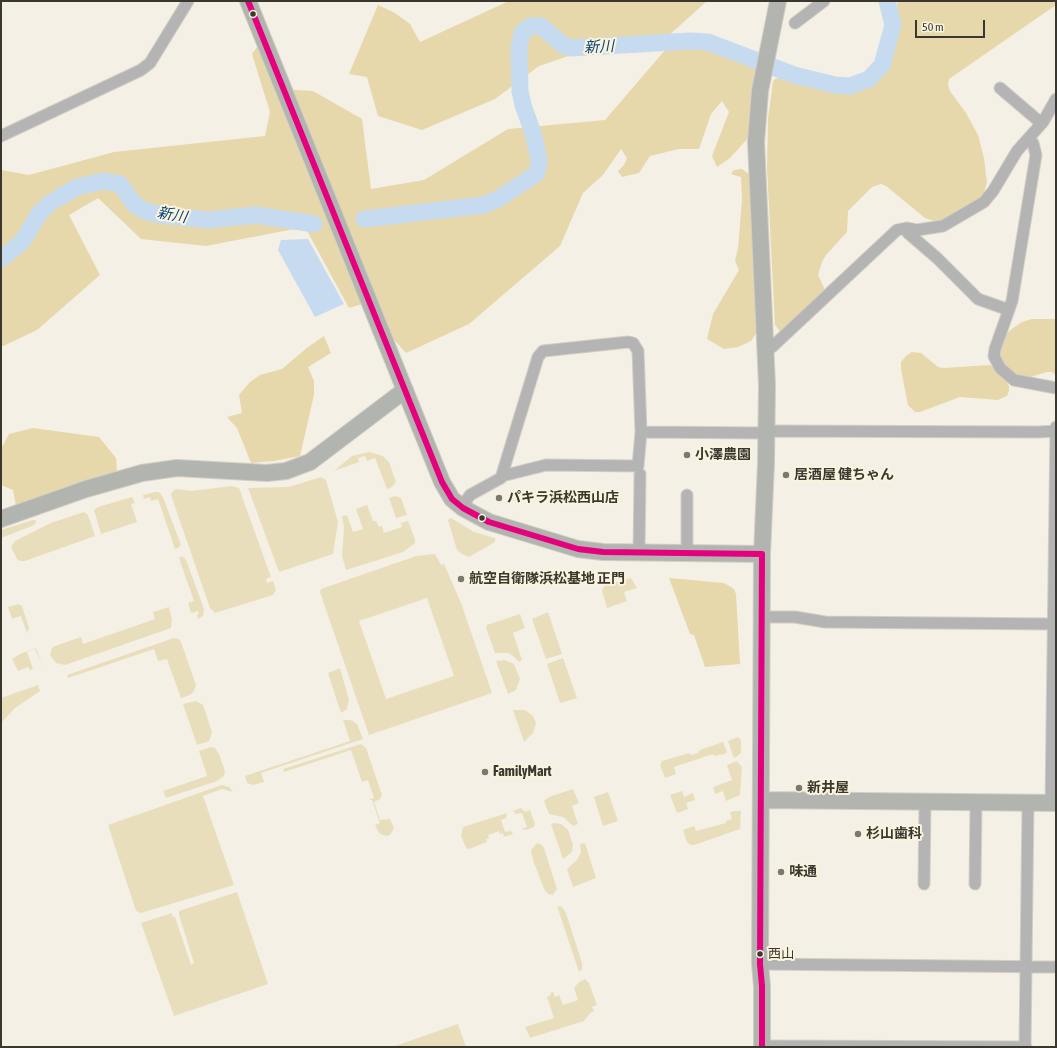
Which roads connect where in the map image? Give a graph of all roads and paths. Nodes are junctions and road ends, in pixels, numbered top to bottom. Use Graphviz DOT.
graph roads {
  1 [pos="188,1"];
  2 [pos="248,1"];
  3 [pos="778,1"];
  4 [pos="824,1"];
  5 [pos="801,23"];
  6 [pos="1000,88"];
  7 [pos="1056,99"];
  8 [pos="1041,124"];
  9 [pos="1,136"];
  10 [pos="1028,139"];
  11 [pos="909,229"];
  12 [pos="1009,310"];
  13 [pos="765,348"];
  14 [pos="1056,388"];
  15 [pos="405,390"];
  16 [pos="1056,427"];
  17 [pos="1056,431"];
  18 [pos="641,432"];
  19 [pos="767,432"];
  20 [pos="640,474"];
  21 [pos="502,476"];
  22 [pos="687,495"];
  23 [pos="462,507"];
  24 [pos="1,518"];
  25 [pos="1055,549"];
  26 [pos="639,552"];
  27 [pos="687,554"];
  28 [pos="762,554"];
  29 [pos="762,616"];
  30 [pos="1053,624"];
  31 [pos="762,800"];
  32 [pos="925,802"];
  33 [pos="976,803"];
  34 [pos="1028,803"];
  35 [pos="1053,803"];
  36 [pos="924,884"];
  37 [pos="975,884"];
  38 [pos="760,964"];
  39 [pos="1026,966"];
  40 [pos="1056,967"];
  41 [pos="762,1046"];
  42 [pos="1026,1047"];
  1 -- 9 [label="street"];
  2 -- 15 [label="main road"];
  3 -- 13 [label="main road"];
  4 -- 5 [label="street"];
  6 -- 8 [label="street"];
  7 -- 8 [label="street"];
  8 -- 10 [label="street"];
  10 -- 11 [label="street"];
  10 -- 12 [label="street"];
  11 -- 12 [label="street"];
  11 -- 13 [label="street"];
  12 -- 14 [label="street"];
  13 -- 19 [label="main road"];
  15 -- 23 [label="main road"];
  15 -- 24 [label="main road"];
  16 -- 17 [label="street"];
  17 -- 19 [label="street"];
  17 -- 25 [label="street"];
  18 -- 19 [label="street"];
  18 -- 21 [label="street"];
  18 -- 21 [label="street"];
  19 -- 28 [label="main road"];
  20 -- 26 [label="street"];
  21 -- 23 [label="street"];
  22 -- 27 [label="street"];
  23 -- 26 [label="main road"];
  25 -- 30 [label="street"];
  26 -- 27 [label="main road"];
  27 -- 28 [label="main road"];
  28 -- 29 [label="main road"];
  29 -- 30 [label="street"];
  29 -- 31 [label="main road"];
  30 -- 35 [label="street"];
  31 -- 32 [label="main road"];
  31 -- 38 [label="main road"];
  32 -- 33 [label="main road"];
  32 -- 36 [label="street"];
  33 -- 34 [label="main road"];
  33 -- 37 [label="street"];
  34 -- 35 [label="main road"];
  34 -- 39 [label="street"];
  38 -- 39 [label="street"];
  38 -- 41 [label="main road"];
  39 -- 40 [label="street"];
  39 -- 42 [label="street"];
  41 -- 42 [label="street"];
}
